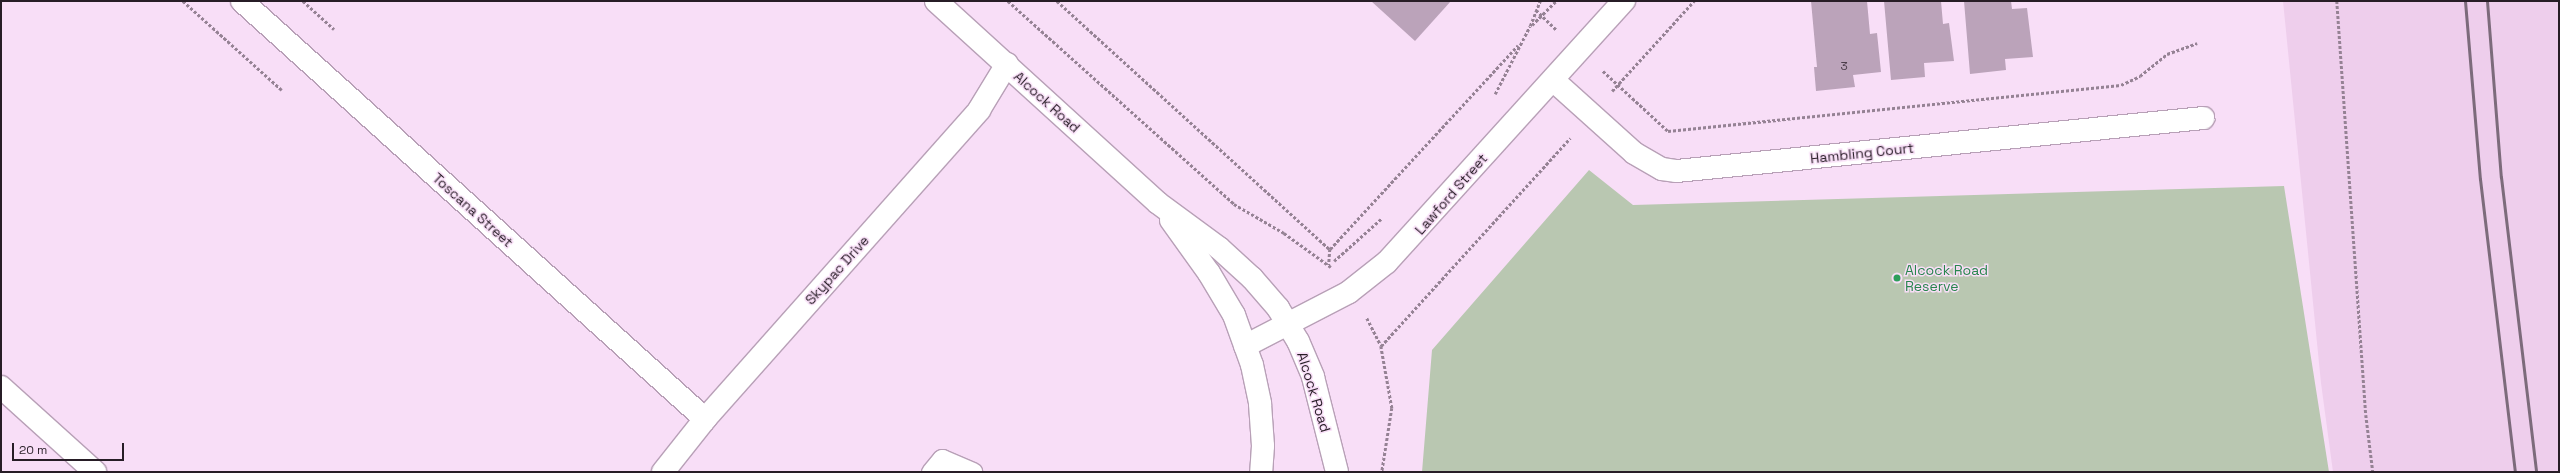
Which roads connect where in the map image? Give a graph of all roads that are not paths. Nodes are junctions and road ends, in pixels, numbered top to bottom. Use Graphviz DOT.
graph roads {
  1 [pos="242,1"];
  2 [pos="936,1"];
  3 [pos="1624,1"];
  4 [pos="1007,64"];
  5 [pos="1553,80"];
  6 [pos="2204,118"];
  7 [pos="1158,203"];
  8 [pos="1288,325"];
  9 [pos="1245,346"];
  10 [pos="1,387"];
  11 [pos="705,419"];
  12 [pos="95,472"];
  13 [pos="663,472"];
  14 [pos="931,472"];
  15 [pos="972,472"];
  16 [pos="1261,472"];
  17 [pos="1337,472"];
  1 -- 11 [label="street, Toscana Street"];
  2 -- 4 [label="street, Alcock Road"];
  3 -- 5 [label="street, Lawford Street"];
  4 -- 7 [label="street, Alcock Road"];
  4 -- 11 [label="street, Skypac Drive"];
  5 -- 6 [label="street, Hambling Court"];
  5 -- 8 [label="street, Lawford Street"];
  7 -- 8 [label="street, Alcock Road"];
  7 -- 9 [label="street, Alcock Road"];
  8 -- 9 [label="street, Lawford Street"];
  8 -- 17 [label="street, Alcock Road"];
  9 -- 16 [label="street, Alcock Road"];
  10 -- 12 [label="street"];
  11 -- 13 [label="street, Skypac Drive"];
  14 -- 15 [label="lane"];
}
